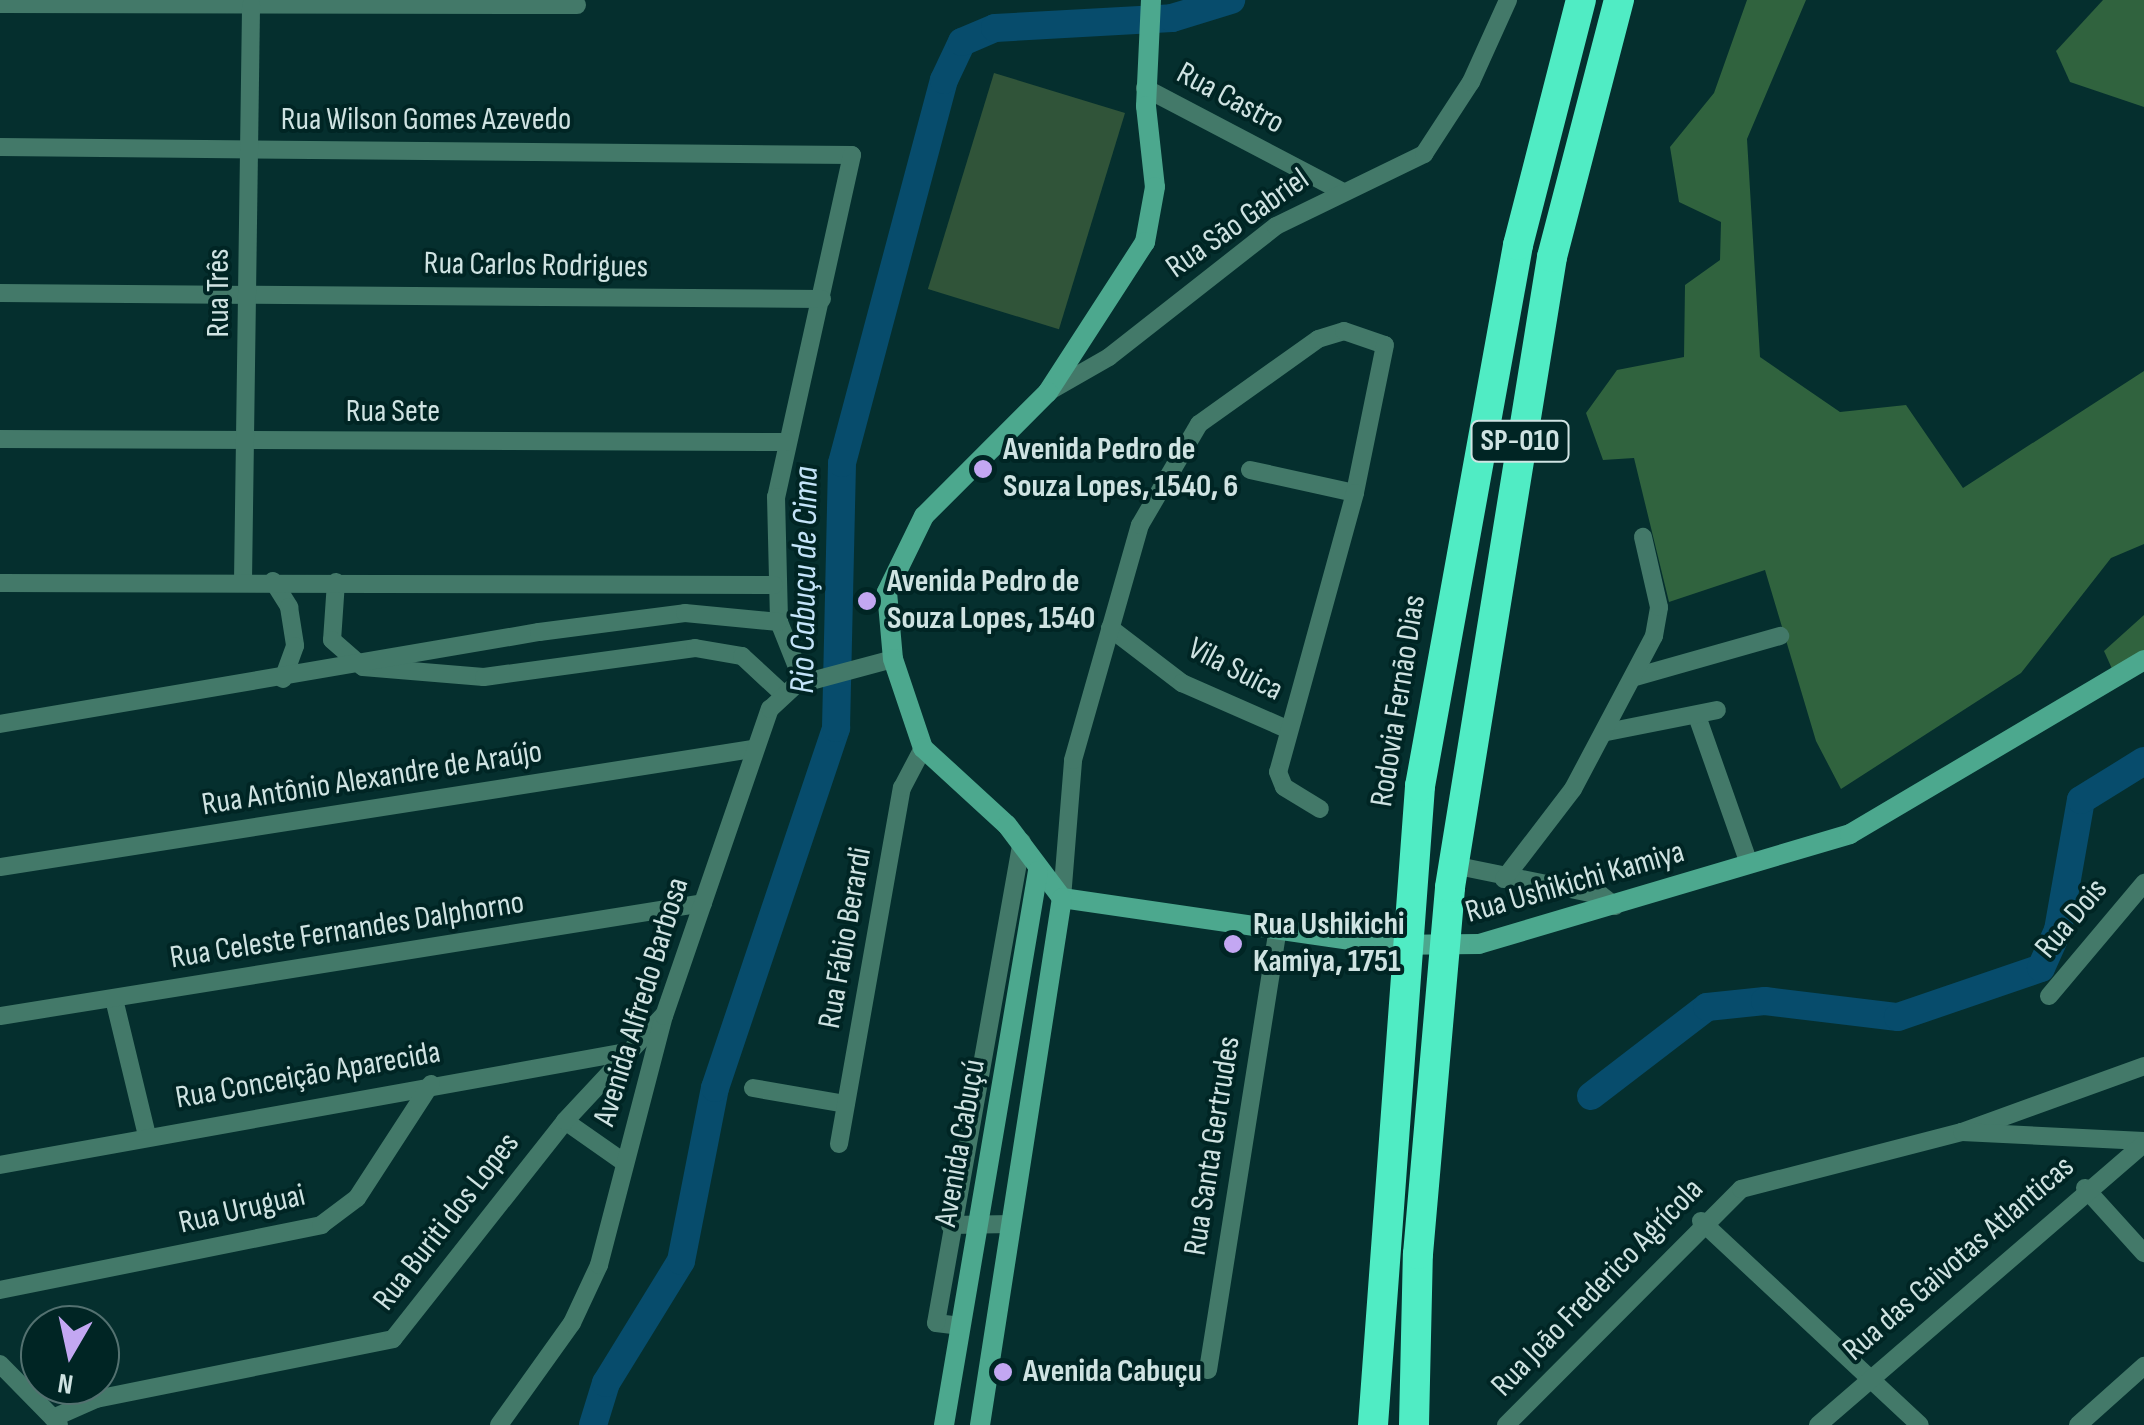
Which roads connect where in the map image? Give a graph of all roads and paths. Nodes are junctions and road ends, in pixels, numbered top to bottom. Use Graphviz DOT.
graph roads {
  1 [pos="1151,0"];
  2 [pos="1508,0"];
  3 [pos="1581,0"];
  4 [pos="1618,0"];
  5 [pos="506,2"];
  6 [pos="0,4"];
  7 [pos="251,5"];
  8 [pos="578,5"];
  9 [pos="1146,88"];
  10 [pos="0,147"];
  11 [pos="249,149"];
  12 [pos="1340,191"];
  13 [pos="0,293"];
  14 [pos="249,293"];
  15 [pos="822,300"];
  16 [pos="1048,392"];
  17 [pos="0,439"];
  18 [pos="248,442"];
  19 [pos="786,442"];
  20 [pos="1250,470"];
  21 [pos="1355,493"];
  22 [pos="1643,538"];
  23 [pos="242,581"];
  24 [pos="272,582"];
  25 [pos="336,582"];
  26 [pos="0,583"];
  27 [pos="774,585"];
  28 [pos="779,622"];
  29 [pos="1110,628"];
  30 [pos="1780,636"];
  31 [pos="893,659"];
  32 [pos="2144,660"];
  33 [pos="363,667"];
  34 [pos="1635,677"];
  35 [pos="283,679"];
  36 [pos="810,679"];
  37 [pos="782,694"];
  38 [pos="1717,710"];
  39 [pos="1697,716"];
  40 [pos="0,724"];
  41 [pos="1287,729"];
  42 [pos="1607,732"];
  43 [pos="923,748"];
  44 [pos="753,750"];
  45 [pos="1320,809"];
  46 [pos="1022,842"];
  47 [pos="1749,864"];
  48 [pos="0,867"];
  49 [pos="1038,871"];
  50 [pos="1451,876"];
  51 [pos="1504,879"];
  52 [pos="2144,882"];
  53 [pos="1062,898"];
  54 [pos="703,903"];
  55 [pos="1614,906"];
  56 [pos="1277,932"];
  57 [pos="2048,996"];
  58 [pos="114,999"];
  59 [pos="0,1016"];
  60 [pos="664,1016"];
  61 [pos="627,1052"];
  62 [pos="2144,1066"];
  63 [pos="431,1084"];
  64 [pos="753,1088"];
  65 [pos="846,1104"];
  66 [pos="564,1121"];
  67 [pos="1962,1132"];
  68 [pos="147,1135"];
  69 [pos="2144,1142"];
  70 [pos="839,1144"];
  71 [pos="625,1163"];
  72 [pos="0,1166"];
  73 [pos="2085,1188"];
  74 [pos="978,1221"];
  75 [pos="1701,1221"];
  76 [pos="1012,1224"];
  77 [pos="950,1225"];
  78 [pos="2144,1254"];
  79 [pos="0,1290"];
  80 [pos="961,1326"];
  81 [pos="0,1364"];
  82 [pos="2144,1366"];
  83 [pos="1208,1370"];
  84 [pos="1867,1375"];
  85 [pos="1376,1380"];
  86 [pos="56,1421"];
  87 [pos="944,1423"];
  88 [pos="498,1425"];
  89 [pos="980,1425"];
  90 [pos="1360,1425"];
  91 [pos="1374,1425"];
  92 [pos="1414,1425"];
  93 [pos="1506,1425"];
  94 [pos="1818,1425"];
  95 [pos="1920,1425"];
  96 [pos="2078,1425"];
  1 -- 9 [label="main road"];
  2 -- 12 [label="street, Rua São Gabriel"];
  3 -- 85 [label="highway, Rodovia Fernão Dias / SP-010"];
  4 -- 50 [label="highway, SP-010"];
  5 -- 7 [label="street"];
  5 -- 8 [label="street"];
  6 -- 7 [label="street"];
  7 -- 11 [label="street, Rua Três"];
  9 -- 12 [label="street, Rua Castro"];
  9 -- 16 [label="main road"];
  10 -- 11 [label="street, Rua Wilson Gomes Azevedo"];
  11 -- 14 [label="street, Rua Três"];
  11 -- 15 [label="street, Rua Wilson Gomes Azevedo"];
  12 -- 16 [label="street, Rua São Gabriel"];
  13 -- 14 [label="street, Rua Carlos Rodrigues"];
  14 -- 15 [label="street, Rua Carlos Rodrigues"];
  14 -- 18 [label="street, Rua Três"];
  15 -- 19 [label="street"];
  16 -- 31 [label="main road"];
  17 -- 18 [label="street, Rua Sete"];
  18 -- 19 [label="street, Rua Sete"];
  18 -- 23 [label="street, Rua Três"];
  19 -- 27 [label="street"];
  20 -- 21 [label="street"];
  21 -- 29 [label="street"];
  21 -- 41 [label="street"];
  22 -- 34 [label="street"];
  23 -- 24 [label="street"];
  23 -- 26 [label="street"];
  24 -- 25 [label="street"];
  24 -- 35 [label="street"];
  25 -- 27 [label="street"];
  25 -- 33 [label="street"];
  27 -- 28 [label="street"];
  28 -- 33 [label="street"];
  28 -- 36 [label="street"];
  29 -- 41 [label="street, Vila Suica"];
  29 -- 53 [label="street"];
  30 -- 34 [label="street"];
  31 -- 36 [label="street"];
  31 -- 43 [label="main road"];
  32 -- 47 [label="main road, Rua Ushikichi Kamiya"];
  33 -- 35 [label="street"];
  33 -- 37 [label="street"];
  34 -- 42 [label="street"];
  35 -- 40 [label="street"];
  36 -- 37 [label="street"];
  37 -- 44 [label="street, Avenida Alfredo Barbosa"];
  38 -- 39 [label="street"];
  39 -- 42 [label="street"];
  39 -- 47 [label="street"];
  41 -- 45 [label="street"];
  42 -- 51 [label="street"];
  43 -- 46 [label="main road"];
  43 -- 65 [label="street, Rua Fábio Berardi"];
  44 -- 48 [label="street, Rua Antônio Alexandre de Araújo"];
  44 -- 54 [label="street, Avenida Alfredo Barbosa"];
  46 -- 49 [label="main road"];
  46 -- 77 [label="street"];
  47 -- 55 [label="main road, Rua Ushikichi Kamiya"];
  49 -- 53 [label="main road"];
  49 -- 74 [label="main road, Avenida Cabuçú"];
  50 -- 51 [label="street"];
  50 -- 92 [label="highway, SP-010"];
  51 -- 55 [label="street"];
  52 -- 57 [label="street, Rua Dois"];
  53 -- 56 [label="main road, Rua Ushikichi Kamiya"];
  53 -- 76 [label="main road, Avenida Cabuçú"];
  54 -- 58 [label="street, Rua Celeste Fernandes Dalphorno"];
  54 -- 60 [label="street, Avenida Alfredo Barbosa"];
  55 -- 56 [label="main road, Rua Ushikichi Kamiya"];
  56 -- 83 [label="street, Rua Santa Gertrudes"];
  58 -- 59 [label="street, Rua Celeste Fernandes Dalphorno"];
  58 -- 68 [label="street"];
  60 -- 61 [label="street, Rua Buriti dos Lopes"];
  60 -- 71 [label="street, Avenida Alfredo Barbosa"];
  61 -- 63 [label="street, Rua Conceição Aparecida"];
  61 -- 66 [label="street, Rua Buriti dos Lopes"];
  62 -- 67 [label="street"];
  63 -- 68 [label="street, Rua Conceição Aparecida"];
  63 -- 79 [label="street, Rua Uruguai"];
  64 -- 65 [label="street"];
  65 -- 70 [label="street, Rua Fábio Berardi"];
  66 -- 71 [label="street"];
  66 -- 86 [label="street, Rua Buriti dos Lopes"];
  67 -- 69 [label="street, Rua João Frederico Agrícola"];
  67 -- 75 [label="street, Rua João Frederico Agrícola"];
  68 -- 72 [label="street, Rua Conceição Aparecida"];
  69 -- 73 [label="street, Rua das Gaivotas Atlanticas"];
  71 -- 88 [label="street, Avenida Alfredo Barbosa"];
  73 -- 78 [label="street"];
  73 -- 84 [label="street, Rua das Gaivotas Atlanticas"];
  74 -- 76 [label="street"];
  74 -- 77 [label="street"];
  74 -- 80 [label="main road, Avenida Cabuçú"];
  75 -- 84 [label="street"];
  75 -- 93 [label="street, Rua João Frederico Agrícola"];
  76 -- 89 [label="main road, Avenida Cabuçú"];
  77 -- 80 [label="street"];
  80 -- 87 [label="main road, Avenida Cabuçú"];
  81 -- 86 [label="street"];
  82 -- 96 [label="street"];
  84 -- 94 [label="street, Rua das Gaivotas Atlanticas"];
  84 -- 95 [label="street"];
  85 -- 90 [label="highway"];
  85 -- 91 [label="highway, Rodovia Fernão Dias / SP-010"];
  87 -- 89 [label="main road"];
}
